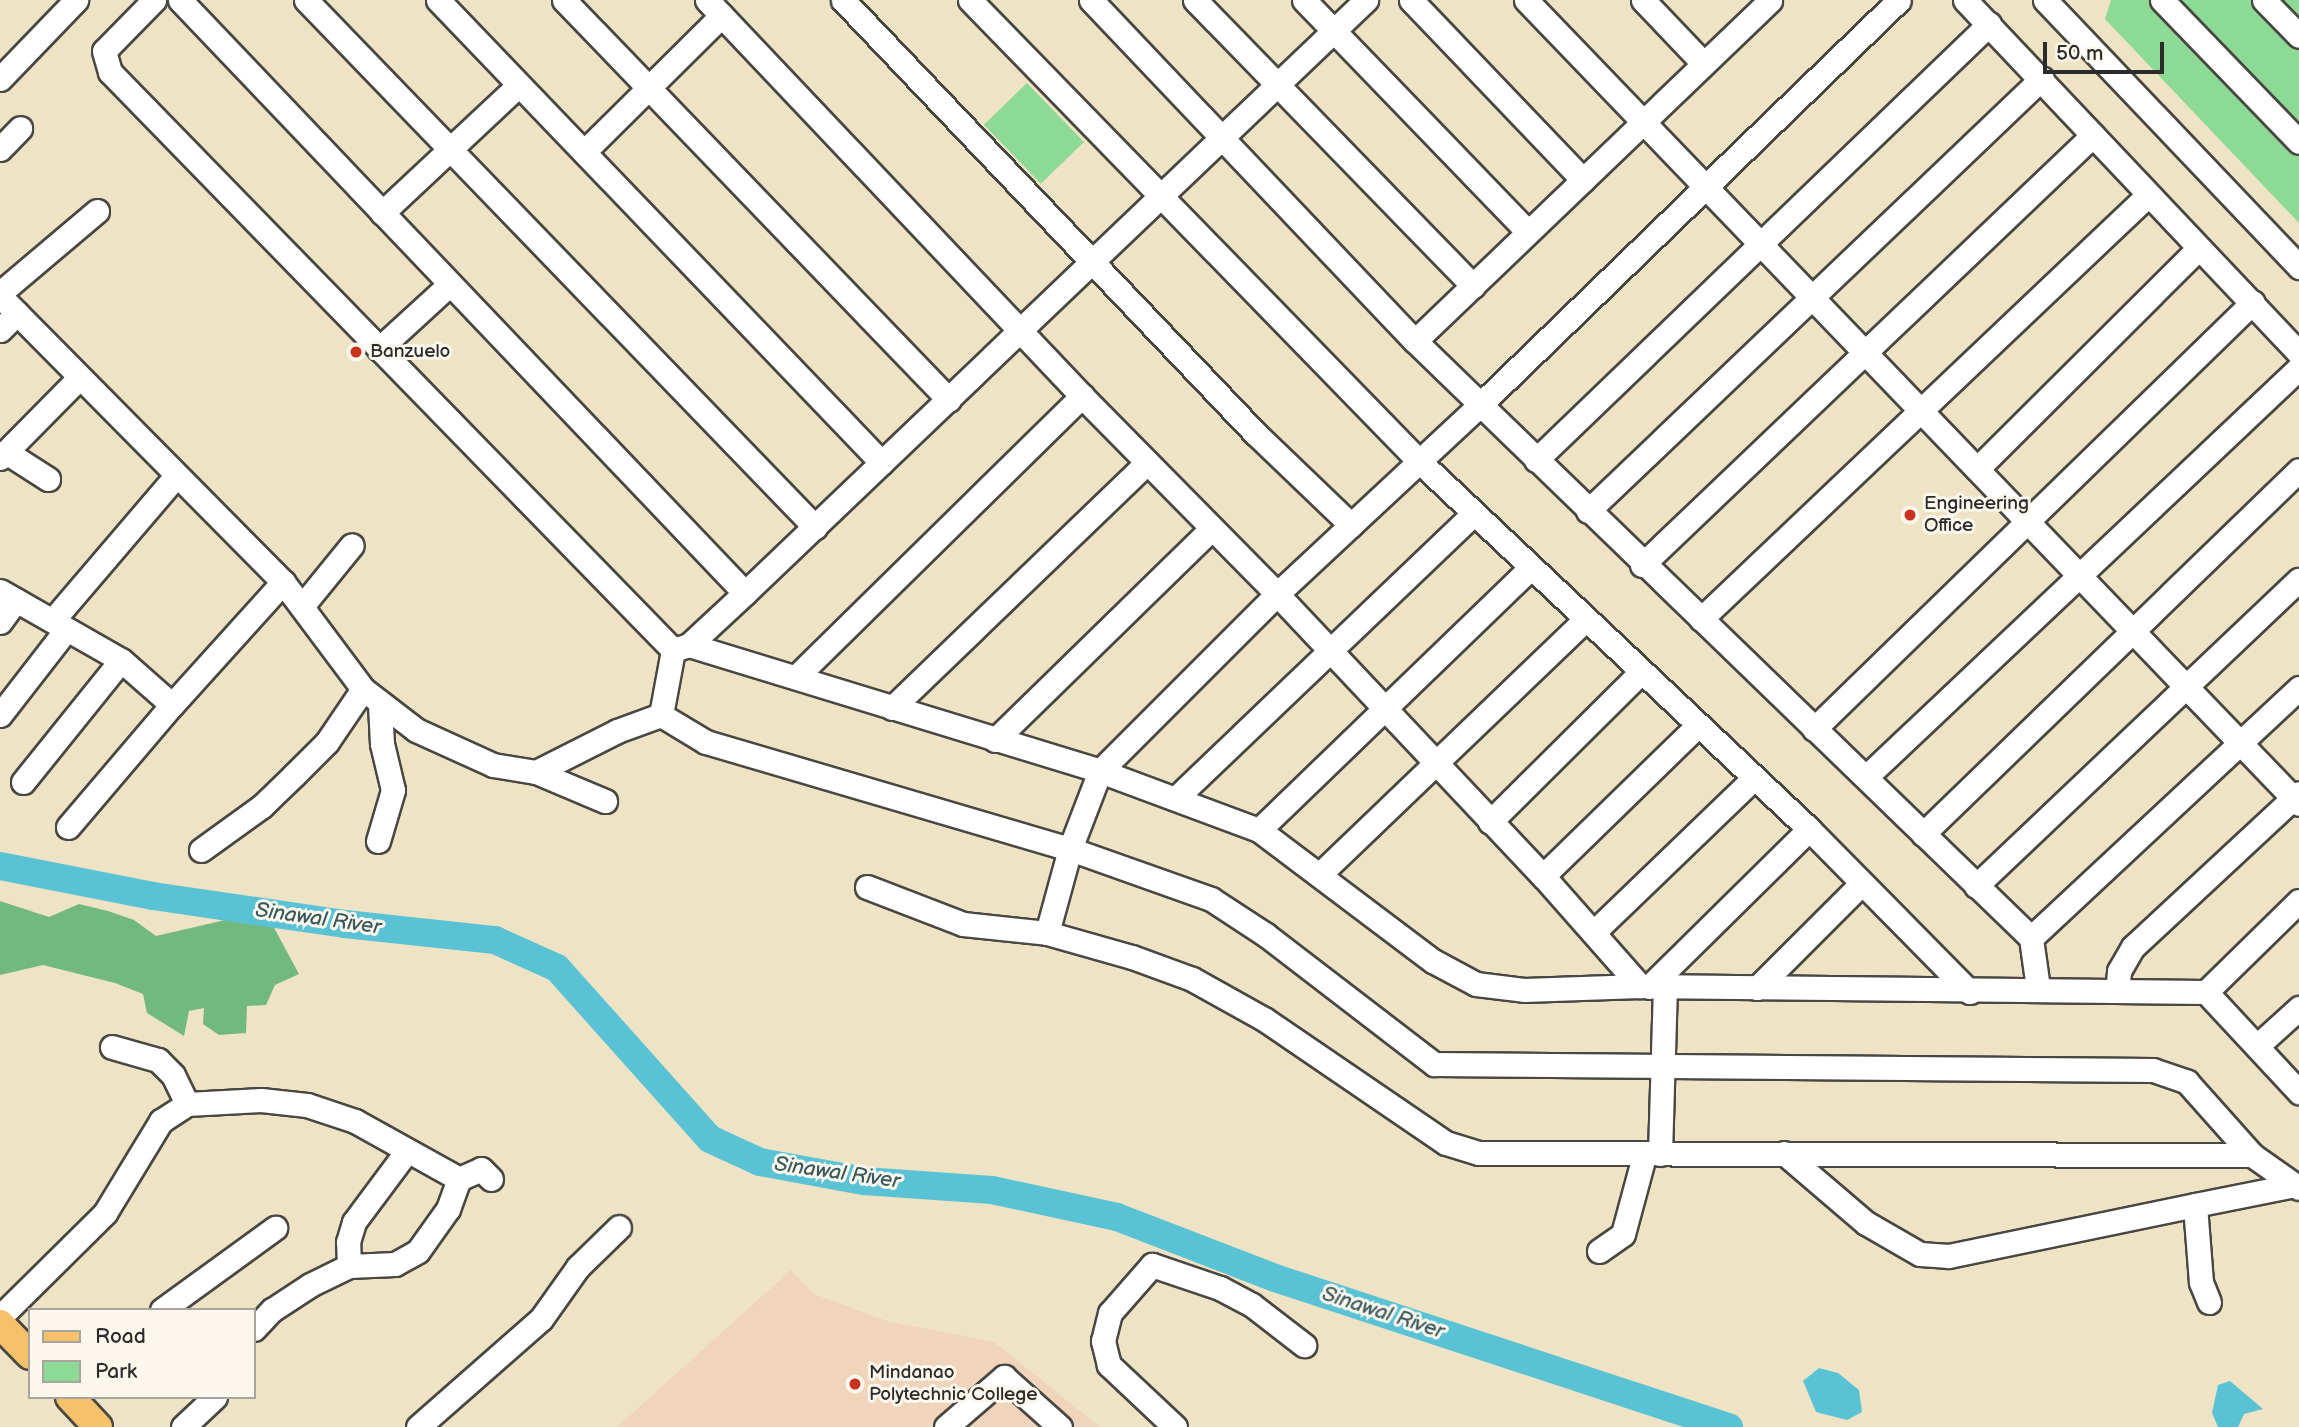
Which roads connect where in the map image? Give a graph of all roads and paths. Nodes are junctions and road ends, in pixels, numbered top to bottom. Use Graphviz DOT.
graph roads {
  1 [pos="76,0"];
  2 [pos="154,0"];
  3 [pos="180,0"];
  4 [pos="306,0"];
  5 [pos="438,0"];
  6 [pos="564,0"];
  7 [pos="843,0"];
  8 [pos="970,0"];
  9 [pos="1091,0"];
  10 [pos="1195,0"];
  11 [pos="1304,0"];
  12 [pos="1366,0"];
  13 [pos="1411,0"];
  14 [pos="1526,0"];
  15 [pos="1643,0"];
  16 [pos="1899,0"];
  17 [pos="1965,0"];
  18 [pos="2045,0"];
  19 [pos="2162,0"];
  20 [pos="2264,0"];
  21 [pos="1759,4"];
  22 [pos="715,8"];
  23 [pos="1989,24"];
  24 [pos="1334,31"];
  25 [pos="2299,36"];
  26 [pos="1704,64"];
  27 [pos="2042,78"];
  28 [pos="0,79"];
  29 [pos="519,85"];
  30 [pos="1277,87"];
  31 [pos="650,90"];
  32 [pos="1643,122"];
  33 [pos="20,128"];
  34 [pos="2093,135"];
  35 [pos="1221,136"];
  36 [pos="2299,142"];
  37 [pos="0,149"];
  38 [pos="450,149"];
  39 [pos="584,152"];
  40 [pos="1583,180"];
  41 [pos="1708,187"];
  42 [pos="2148,195"];
  43 [pos="1160,196"];
  44 [pos="97,211"];
  45 [pos="382,213"];
  46 [pos="1528,232"];
  47 [pos="1760,244"];
  48 [pos="2199,248"];
  49 [pos="1093,261"];
  50 [pos="2299,267"];
  51 [pos="450,284"];
  52 [pos="1473,286"];
  53 [pos="0,295"];
  54 [pos="1812,300"];
  55 [pos="2253,302"];
  56 [pos="17,313"];
  57 [pos="0,330"];
  58 [pos="1019,330"];
  59 [pos="1415,341"];
  60 [pos="379,349"];
  61 [pos="2299,353"];
  62 [pos="1866,354"];
  63 [pos="2299,368"];
  64 [pos="78,379"];
  65 [pos="1082,396"];
  66 [pos="949,400"];
  67 [pos="1483,402"];
  68 [pos="1921,411"];
  69 [pos="3,455"];
  70 [pos="1418,460"];
  71 [pos="1536,460"];
  72 [pos="882,463"];
  73 [pos="1147,463"];
  74 [pos="1977,469"];
  75 [pos="2299,470"];
  76 [pos="175,477"];
  77 [pos="48,479"];
  78 [pos="1588,511"];
  79 [pos="1474,513"];
  80 [pos="2027,520"];
  81 [pos="1351,525"];
  82 [pos="815,527"];
  83 [pos="1211,529"];
  84 [pos="352,545"];
  85 [pos="1642,565"];
  86 [pos="1531,567"];
  87 [pos="2080,576"];
  88 [pos="2299,580"];
  89 [pos="283,582"];
  90 [pos="745,593"];
  91 [pos="1277,594"];
  92 [pos="8,596"];
  93 [pos="303,605"];
  94 [pos="1586,619"];
  95 [pos="1701,619"];
  96 [pos="0,622"];
  97 [pos="60,625"];
  98 [pos="2132,630"];
  99 [pos="681,648"];
  100 [pos="1329,650"];
  101 [pos="121,660"];
  102 [pos="1641,672"];
  103 [pos="797,676"];
  104 [pos="2186,688"];
  105 [pos="2299,688"];
  106 [pos="372,697"];
  107 [pos="172,705"];
  108 [pos="892,708"];
  109 [pos="1384,708"];
  110 [pos="0,715"];
  111 [pos="661,715"];
  112 [pos="1698,726"];
  113 [pos="1814,729"];
  114 [pos="995,740"];
  115 [pos="2241,743"];
  116 [pos="1437,764"];
  117 [pos="1100,771"];
  118 [pos="536,772"];
  119 [pos="1866,777"];
  120 [pos="1754,778"];
  121 [pos="23,782"];
  122 [pos="1176,798"];
  123 [pos="2297,798"];
  124 [pos="606,801"];
  125 [pos="1490,822"];
  126 [pos="68,827"];
  127 [pos="1809,829"];
  128 [pos="1259,830"];
  129 [pos="1923,834"];
  130 [pos="378,841"];
  131 [pos="1070,849"];
  132 [pos="201,850"];
  133 [pos="1319,875"];
  134 [pos="1543,876"];
  135 [pos="1862,883"];
  136 [pos="1976,886"];
  137 [pos="867,887"];
  138 [pos="2299,901"];
  139 [pos="1594,932"];
  140 [pos="1047,933"];
  141 [pos="2032,938"];
  142 [pos="1652,986"];
  143 [pos="1756,988"];
  144 [pos="2038,988"];
  145 [pos="2117,991"];
  146 [pos="1970,992"];
  147 [pos="2206,992"];
  148 [pos="2299,1007"];
  149 [pos="2257,1046"];
  150 [pos="112,1047"];
  151 [pos="1664,1066"];
  152 [pos="2299,1092"];
  153 [pos="187,1104"];
  154 [pos="407,1151"];
  155 [pos="1784,1153"];
  156 [pos="1652,1155"];
  157 [pos="2252,1155"];
  158 [pos="459,1179"];
  159 [pos="491,1179"];
  160 [pos="2297,1187"];
  161 [pos="2195,1205"];
  162 [pos="619,1227"];
  163 [pos="275,1228"];
  164 [pos="1599,1251"];
  165 [pos="349,1266"];
  166 [pos="2209,1302"];
  167 [pos="165,1308"];
  168 [pos="0,1317"];
  169 [pos="0,1324"];
  170 [pos="256,1327"];
  171 [pos="1304,1345"];
  172 [pos="28,1353"];
  173 [pos="72,1399"];
  174 [pos="213,1399"];
  175 [pos="98,1427"];
  176 [pos="183,1427"];
  177 [pos="418,1427"];
  178 [pos="946,1427"];
  179 [pos="1060,1427"];
  180 [pos="1175,1427"];
  1 -- 28 [label="street"];
  2 -- 60 [label="street"];
  3 -- 45 [label="street"];
  4 -- 38 [label="street"];
  5 -- 29 [label="street"];
  6 -- 31 [label="street"];
  7 -- 49 [label="street"];
  8 -- 43 [label="street"];
  9 -- 35 [label="street"];
  10 -- 30 [label="street"];
  11 -- 24 [label="street"];
  12 -- 24 [label="street"];
  13 -- 40 [label="street"];
  14 -- 32 [label="street"];
  15 -- 26 [label="street"];
  16 -- 41 [label="street"];
  17 -- 23 [label="street"];
  18 -- 50 [label="street"];
  19 -- 36 [label="street"];
  20 -- 25 [label="street"];
  21 -- 26 [label="street"];
  22 -- 31 [label="street"];
  22 -- 58 [label="street"];
  23 -- 27 [label="street"];
  23 -- 47 [label="street"];
  24 -- 30 [label="street"];
  24 -- 46 [label="street"];
  26 -- 32 [label="street"];
  27 -- 34 [label="street"];
  27 -- 54 [label="street"];
  29 -- 38 [label="street"];
  29 -- 39 [label="street"];
  30 -- 35 [label="street"];
  30 -- 52 [label="street"];
  31 -- 39 [label="street"];
  31 -- 66 [label="street"];
  32 -- 40 [label="street"];
  32 -- 41 [label="street"];
  33 -- 37 [label="street"];
  34 -- 42 [label="street"];
  34 -- 62 [label="street"];
  35 -- 43 [label="street"];
  35 -- 59 [label="street"];
  38 -- 45 [label="street"];
  38 -- 82 [label="street"];
  39 -- 72 [label="street"];
  40 -- 46 [label="street"];
  41 -- 47 [label="street"];
  41 -- 67 [label="street"];
  42 -- 48 [label="street"];
  42 -- 68 [label="street"];
  43 -- 49 [label="street"];
  43 -- 70 [label="street"];
  44 -- 53 [label="street"];
  45 -- 51 [label="street"];
  46 -- 52 [label="street"];
  47 -- 54 [label="street"];
  47 -- 71 [label="street"];
  48 -- 55 [label="street"];
  48 -- 74 [label="street"];
  49 -- 58 [label="street"];
  49 -- 81 [label="street"];
  51 -- 60 [label="street"];
  51 -- 90 [label="street"];
  52 -- 59 [label="street"];
  53 -- 56 [label="street"];
  54 -- 62 [label="street"];
  54 -- 78 [label="street"];
  55 -- 61 [label="street"];
  55 -- 80 [label="street"];
  56 -- 57 [label="street"];
  56 -- 64 [label="street"];
  58 -- 65 [label="street"];
  58 -- 66 [label="street"];
  59 -- 67 [label="street"];
  60 -- 99 [label="street"];
  62 -- 68 [label="street"];
  62 -- 85 [label="street"];
  63 -- 87 [label="street"];
  64 -- 69 [label="street"];
  64 -- 76 [label="street"];
  65 -- 73 [label="street"];
  65 -- 103 [label="street"];
  66 -- 72 [label="street"];
  67 -- 70 [label="street"];
  67 -- 71 [label="street"];
  68 -- 74 [label="street"];
  68 -- 95 [label="street"];
  69 -- 77 [label="street"];
  70 -- 79 [label="street"];
  70 -- 81 [label="street"];
  71 -- 78 [label="street"];
  72 -- 82 [label="street"];
  73 -- 83 [label="street"];
  73 -- 108 [label="street"];
  74 -- 80 [label="street"];
  75 -- 98 [label="street"];
  76 -- 89 [label="street"];
  76 -- 97 [label="street"];
  78 -- 85 [label="street"];
  79 -- 86 [label="street"];
  79 -- 100 [label="street"];
  80 -- 87 [label="street"];
  80 -- 113 [label="street"];
  81 -- 91 [label="street"];
  82 -- 90 [label="street"];
  83 -- 91 [label="street"];
  83 -- 114 [label="street"];
  84 -- 93 [label="street"];
  85 -- 95 [label="street"];
  86 -- 94 [label="street"];
  86 -- 109 [label="street"];
  87 -- 98 [label="street"];
  87 -- 119 [label="street"];
  88 -- 104 [label="street"];
  89 -- 93 [label="street"];
  89 -- 107 [label="street"];
  90 -- 99 [label="street"];
  91 -- 100 [label="street"];
  91 -- 117 [label="street"];
  92 -- 96 [label="street"];
  92 -- 97 [label="street"];
  93 -- 106 [label="street"];
  94 -- 102 [label="street"];
  94 -- 116 [label="street"];
  95 -- 113 [label="street"];
  97 -- 101 [label="street"];
  97 -- 110 [label="street"];
  98 -- 104 [label="street"];
  98 -- 129 [label="street"];
  99 -- 103 [label="street"];
  99 -- 111 [label="street"];
  100 -- 109 [label="street"];
  100 -- 122 [label="street"];
  101 -- 107 [label="street"];
  101 -- 121 [label="street"];
  102 -- 112 [label="street"];
  102 -- 125 [label="street"];
  103 -- 108 [label="street"];
  104 -- 115 [label="street"];
  104 -- 136 [label="street"];
  105 -- 115 [label="street"];
  106 -- 118 [label="street"];
  106 -- 130 [label="street"];
  106 -- 132 [label="street"];
  107 -- 126 [label="street"];
  108 -- 114 [label="street"];
  109 -- 116 [label="street"];
  109 -- 128 [label="street"];
  111 -- 118 [label="street"];
  111 -- 131 [label="street"];
  112 -- 120 [label="street"];
  112 -- 134 [label="street"];
  113 -- 119 [label="street"];
  114 -- 117 [label="street"];
  115 -- 123 [label="street"];
  115 -- 141 [label="street"];
  116 -- 125 [label="street"];
  116 -- 133 [label="street"];
  117 -- 122 [label="street"];
  117 -- 131 [label="street"];
  118 -- 124 [label="street"];
  119 -- 129 [label="street"];
  120 -- 127 [label="street"];
  120 -- 139 [label="street"];
  122 -- 128 [label="street"];
  123 -- 145 [label="street"];
  125 -- 134 [label="street"];
  127 -- 135 [label="street"];
  127 -- 142 [label="street"];
  128 -- 133 [label="street"];
  129 -- 136 [label="street"];
  131 -- 140 [label="street"];
  131 -- 151 [label="street"];
  133 -- 142 [label="street"];
  134 -- 139 [label="street"];
  135 -- 143 [label="street"];
  135 -- 146 [label="street"];
  136 -- 141 [label="street"];
  137 -- 140 [label="street"];
  138 -- 147 [label="street"];
  139 -- 142 [label="street"];
  140 -- 156 [label="street"];
  141 -- 144 [label="street"];
  142 -- 143 [label="street"];
  142 -- 151 [label="street"];
  143 -- 146 [label="street"];
  144 -- 145 [label="street"];
  144 -- 146 [label="street"];
  145 -- 147 [label="street"];
  147 -- 149 [label="street"];
  148 -- 149 [label="street"];
  149 -- 152 [label="street"];
  150 -- 153 [label="street"];
  151 -- 156 [label="street"];
  151 -- 157 [label="street"];
  153 -- 154 [label="street"];
  153 -- 168 [label="street"];
  154 -- 158 [label="street"];
  154 -- 165 [label="street"];
  155 -- 156 [label="street"];
  155 -- 157 [label="street"];
  155 -- 161 [label="street"];
  156 -- 164 [label="street"];
  157 -- 160 [label="street"];
  158 -- 159 [label="street"];
  158 -- 165 [label="street"];
  160 -- 161 [label="street"];
  161 -- 166 [label="street"];
  162 -- 177 [label="street"];
  163 -- 167 [label="street"];
  165 -- 170 [label="street"];
  169 -- 172 [label="main road"];
  171 -- 180 [label="street"];
  173 -- 175 [label="main road"];
  174 -- 176 [label="street"];
  178 -- 179 [label="street"];
}
